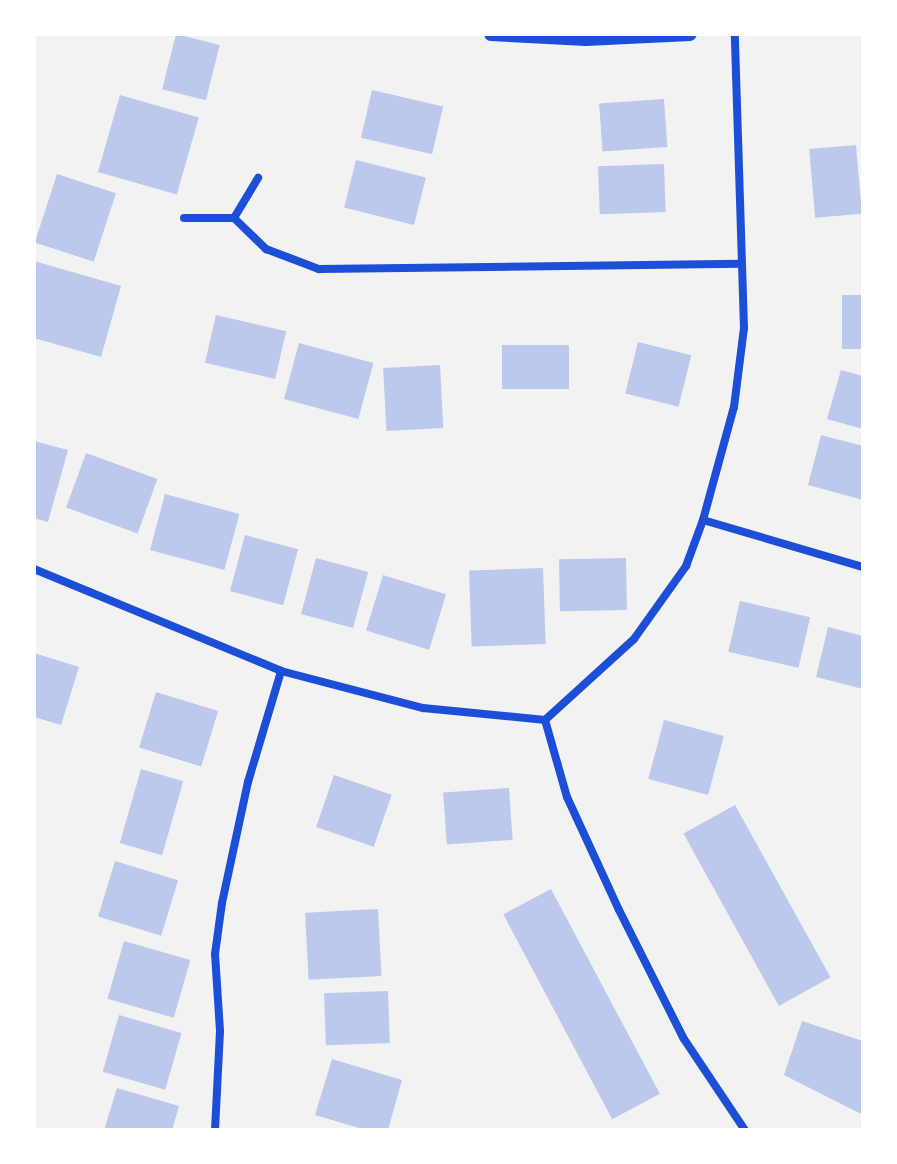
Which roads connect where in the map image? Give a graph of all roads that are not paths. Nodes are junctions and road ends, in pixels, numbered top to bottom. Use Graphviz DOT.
graph roads {
  1 [pos="491,34"];
  2 [pos="690,34"];
  3 [pos="735,34"];
  4 [pos="258,178"];
  5 [pos="184,218"];
  6 [pos="234,218"];
  7 [pos="740,264"];
  8 [pos="703,520"];
  9 [pos="863,567"];
  10 [pos="34,569"];
  11 [pos="281,671"];
  12 [pos="545,720"];
  13 [pos="215,1130"];
  14 [pos="745,1130"];
  1 -- 2 [label="street"];
  3 -- 7 [label="street"];
  4 -- 6 [label="street"];
  5 -- 6 [label="street"];
  6 -- 7 [label="street"];
  7 -- 8 [label="street"];
  8 -- 9 [label="street"];
  8 -- 12 [label="street"];
  10 -- 11 [label="street"];
  11 -- 12 [label="street"];
  11 -- 13 [label="street"];
  12 -- 14 [label="street"];
}
